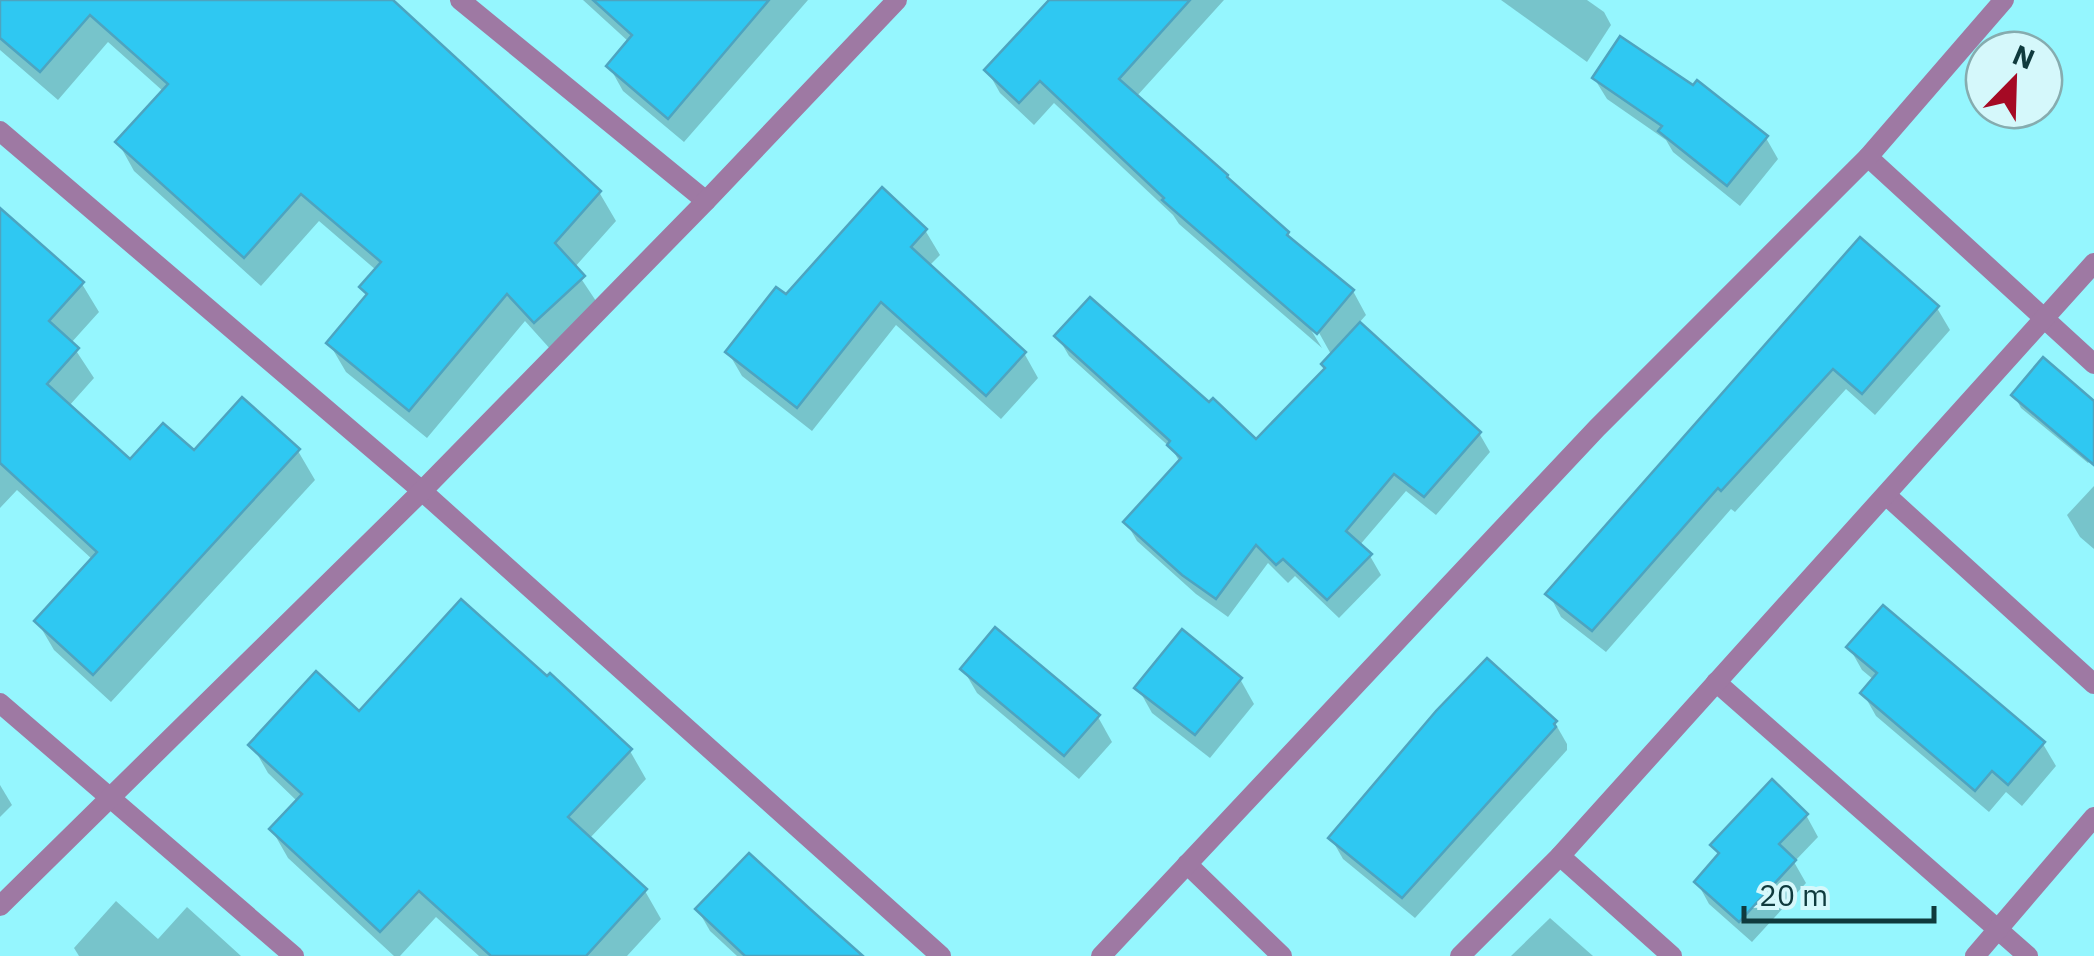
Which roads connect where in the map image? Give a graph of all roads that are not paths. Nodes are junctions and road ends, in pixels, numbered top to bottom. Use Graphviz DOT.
graph roads {
  1 [pos="460,0"];
  2 [pos="897,0"];
  3 [pos="2004,0"];
  4 [pos="0,131"];
  5 [pos="1868,157"];
  6 [pos="706,201"];
  7 [pos="2094,263"];
  8 [pos="2043,320"];
  9 [pos="2094,364"];
  10 [pos="422,490"];
  11 [pos="1886,495"];
  12 [pos="1716,682"];
  13 [pos="2094,684"];
  14 [pos="0,703"];
  15 [pos="110,796"];
  16 [pos="2094,817"];
  17 [pos="1560,856"];
  18 [pos="1187,864"];
  19 [pos="0,906"];
  20 [pos="1998,930"];
  21 [pos="294,956"];
  22 [pos="941,956"];
  23 [pos="1101,956"];
  24 [pos="1282,956"];
  25 [pos="1460,956"];
  26 [pos="1672,956"];
  27 [pos="1975,956"];
  28 [pos="2028,956"];
  1 -- 6 [label="street"];
  2 -- 6 [label="street"];
  3 -- 5 [label="street"];
  4 -- 10 [label="street"];
  5 -- 8 [label="street"];
  5 -- 18 [label="street"];
  6 -- 10 [label="street"];
  7 -- 8 [label="street"];
  8 -- 9 [label="street"];
  8 -- 11 [label="street"];
  10 -- 15 [label="street"];
  10 -- 22 [label="street"];
  11 -- 12 [label="street"];
  11 -- 13 [label="street"];
  12 -- 17 [label="street"];
  12 -- 20 [label="street"];
  14 -- 15 [label="street"];
  15 -- 19 [label="street"];
  15 -- 21 [label="street"];
  16 -- 20 [label="street"];
  17 -- 25 [label="street"];
  17 -- 26 [label="street"];
  18 -- 23 [label="street"];
  18 -- 24 [label="street"];
  20 -- 27 [label="street"];
  20 -- 28 [label="street"];
}
